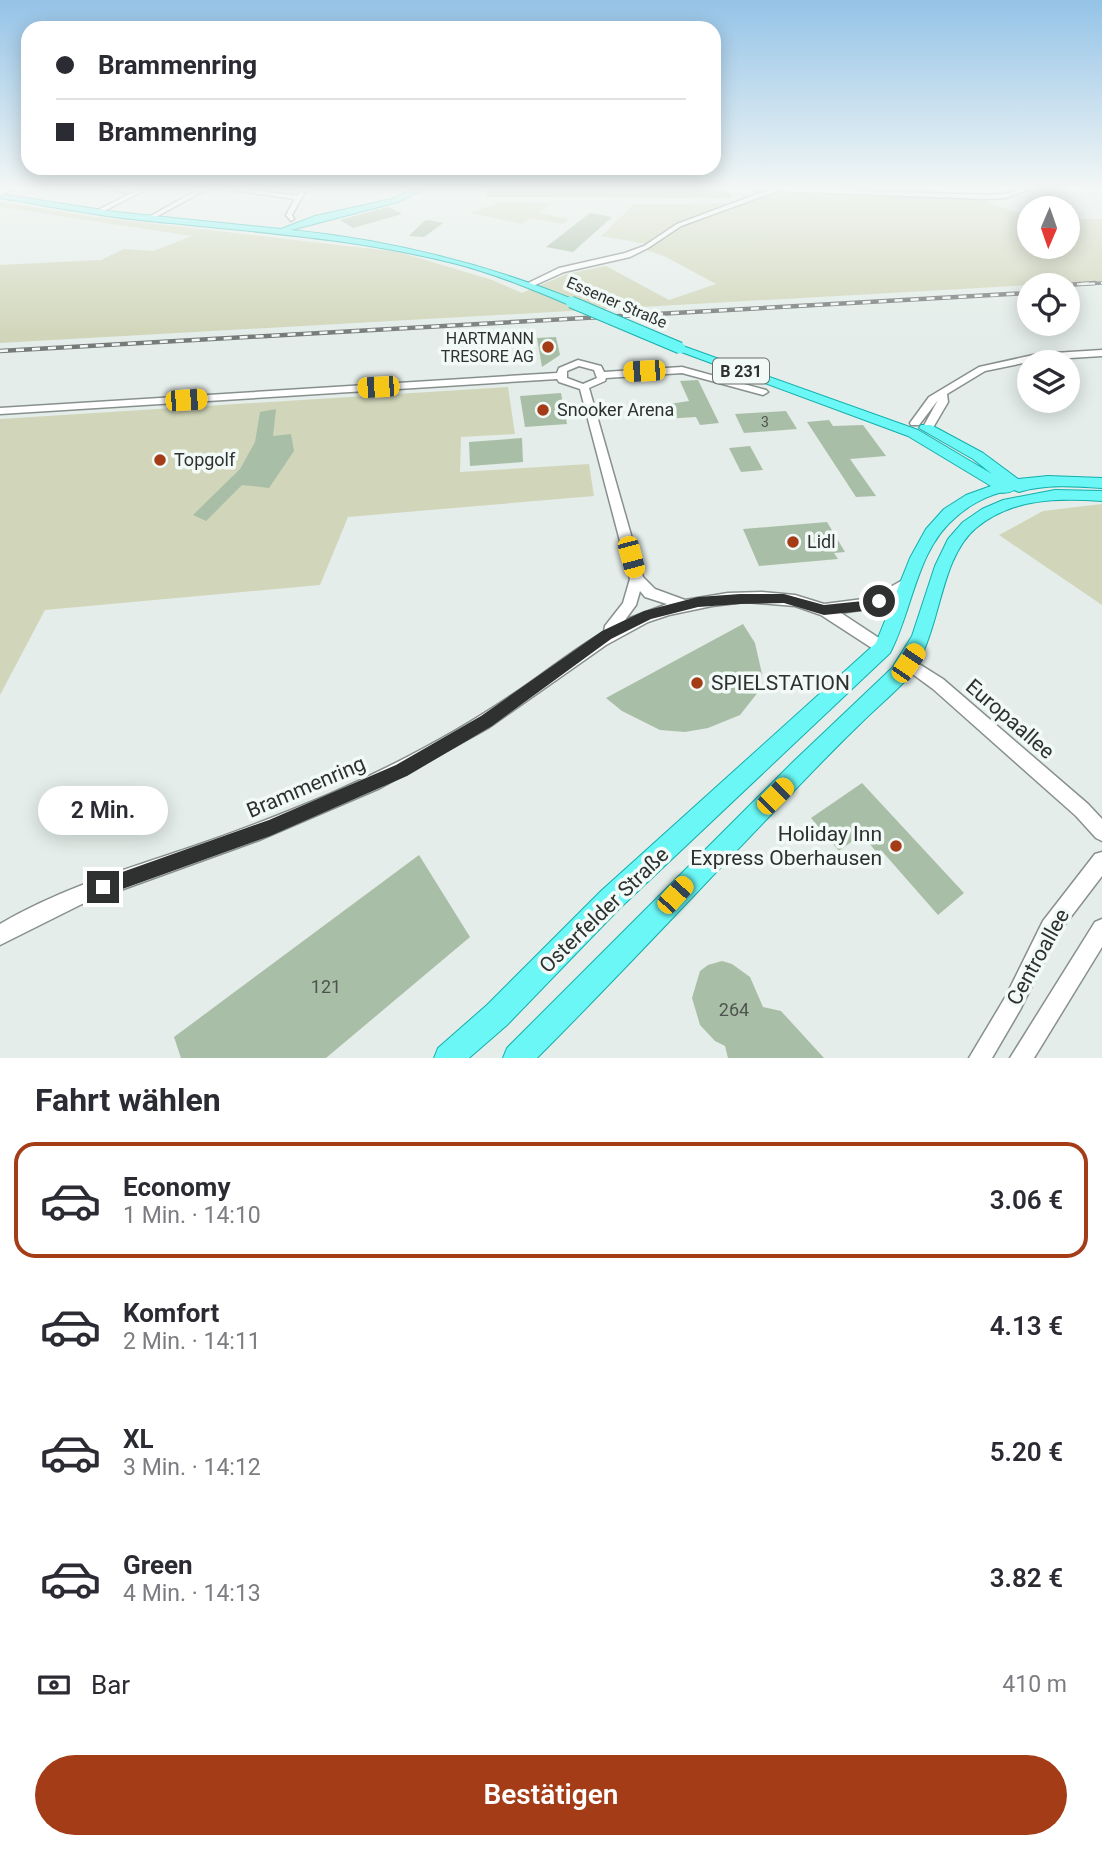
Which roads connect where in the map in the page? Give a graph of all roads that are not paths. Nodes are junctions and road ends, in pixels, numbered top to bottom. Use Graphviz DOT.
graph roads {
  1 [pos="345,237"];
  2 [pos="660,237"];
  3 [pos="530,284"];
  4 [pos="1102,353"];
  5 [pos="604,375"];
  6 [pos="559,376"];
  7 [pos="584,387"];
  8 [pos="763,393"];
  9 [pos="0,411"];
  10 [pos="918,428"];
  11 [pos="1102,483"];
  12 [pos="1010,485"];
  13 [pos="1102,496"];
  14 [pos="1025,498"];
  15 [pos="637,579"];
  16 [pos="908,582"];
  17 [pos="685,606"];
  18 [pos="824,610"];
  19 [pos="606,635"];
  20 [pos="884,648"];
  21 [pos="908,663"];
  22 [pos="1082,810"];
  23 [pos="1102,821"];
  24 [pos="1102,832"];
  25 [pos="1102,861"];
  26 [pos="1102,929"];
  27 [pos="0,935"];
  28 [pos="448,1058"];
  29 [pos="517,1058"];
  30 [pos="980,1058"];
  31 [pos="1021,1058"];
  1 -- 3 [label="main road, Essener Straße / B 231"];
  2 -- 3 [label="street"];
  3 -- 10 [label="main road, Essener Straße / B 231, bridge"];
  4 -- 10 [label="street"];
  5 -- 6 [label="street"];
  5 -- 7 [label="street"];
  5 -- 8 [label="street"];
  6 -- 7 [label="street"];
  6 -- 9 [label="street"];
  7 -- 15 [label="street"];
  10 -- 12 [label="main road, Essener Straße / B 231"];
  11 -- 12 [label="main road"];
  12 -- 14 [label="main road, Essener Straße / B 231"];
  12 -- 16 [label="main road, Osterfelder Straße"];
  13 -- 14 [label="main road, Essener Straße / B 231"];
  14 -- 21 [label="main road, Osterfelder Straße"];
  15 -- 17 [label="street, Brammenring"];
  15 -- 19 [label="street, Brammenring"];
  16 -- 18 [label="street, Brammenring"];
  16 -- 20 [label="main road, Osterfelder Straße"];
  17 -- 18 [label="street, Brammenring"];
  17 -- 19 [label="street, Brammenring"];
  18 -- 20 [label="street, Brammenring"];
  19 -- 27 [label="street, Brammenring"];
  20 -- 21 [label="main road"];
  20 -- 28 [label="main road, Osterfelder Straße"];
  21 -- 22 [label="street, Europaallee"];
  21 -- 29 [label="main road, Osterfelder Straße"];
  22 -- 23 [label="street"];
  22 -- 24 [label="street"];
  25 -- 30 [label="street, Centroallee"];
  26 -- 31 [label="street, Centroallee"];
}
